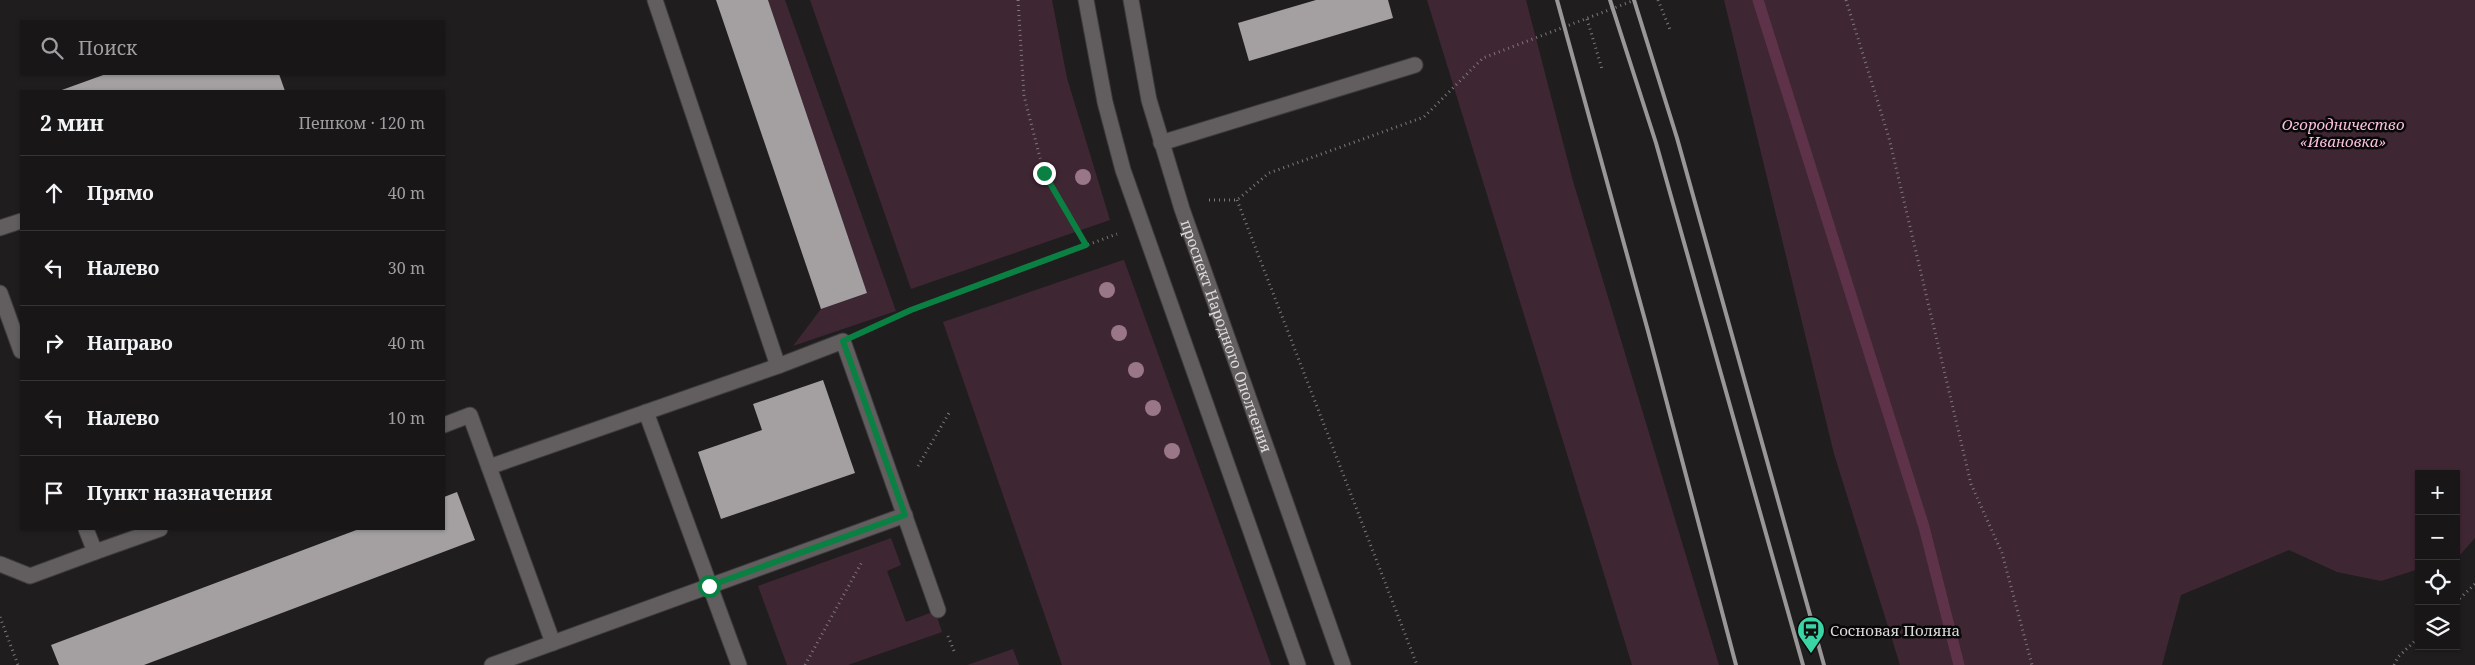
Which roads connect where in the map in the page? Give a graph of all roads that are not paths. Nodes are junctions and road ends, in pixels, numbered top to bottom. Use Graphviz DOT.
graph roads {
  1 [pos="655,0"];
  2 [pos="1086,0"];
  3 [pos="1131,0"];
  4 [pos="1415,64"];
  5 [pos="1161,144"];
  6 [pos="20,221"];
  7 [pos="0,228"];
  8 [pos="0,293"];
  9 [pos="20,348"];
  10 [pos="778,366"];
  11 [pos="646,412"];
  12 [pos="445,425"];
  13 [pos="489,467"];
  14 [pos="905,515"];
  15 [pos="86,530"];
  16 [pos="157,530"];
  17 [pos="95,552"];
  18 [pos="0,564"];
  19 [pos="709,586"];
  20 [pos="938,610"];
  21 [pos="553,643"];
  22 [pos="492,665"];
  23 [pos="739,665"];
  24 [pos="1298,665"];
  25 [pos="1343,665"];
  1 -- 10 [label="street"];
  2 -- 24 [label="street"];
  3 -- 5 [label="street, проспект Народного Ополчения"];
  4 -- 5 [label="street"];
  5 -- 25 [label="street, проспект Народного Ополчения"];
  6 -- 7 [label="street"];
  8 -- 9 [label="street"];
  10 -- 11 [label="street"];
  10 -- 14 [label="street"];
  11 -- 13 [label="street"];
  11 -- 19 [label="street"];
  12 -- 13 [label="street"];
  13 -- 21 [label="street"];
  14 -- 19 [label="street"];
  14 -- 20 [label="street"];
  15 -- 17 [label="street"];
  16 -- 17 [label="street"];
  17 -- 18 [label="street"];
  19 -- 21 [label="street"];
  19 -- 23 [label="street"];
  21 -- 22 [label="street"];
}
